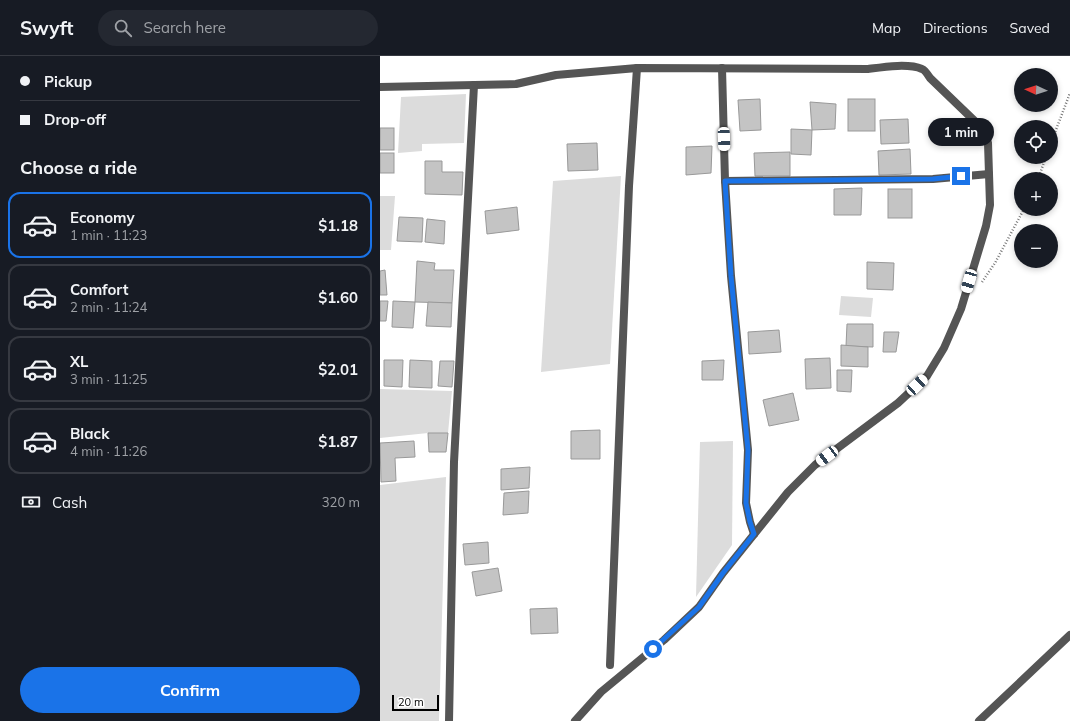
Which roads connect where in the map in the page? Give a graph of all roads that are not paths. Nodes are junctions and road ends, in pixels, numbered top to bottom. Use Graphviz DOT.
graph roads {
  1 [pos="637,68"];
  2 [pos="722,68"];
  3 [pos="474,85"];
  4 [pos="380,87"];
  5 [pos="989,174"];
  6 [pos="725,181"];
  7 [pos="754,534"];
  8 [pos="1070,635"];
  9 [pos="610,665"];
  10 [pos="448,721"];
  11 [pos="575,721"];
  12 [pos="979,721"];
  1 -- 2 [label="street"];
  1 -- 3 [label="street"];
  1 -- 9 [label="street"];
  2 -- 5 [label="street"];
  2 -- 6 [label="street"];
  3 -- 4 [label="street"];
  3 -- 10 [label="street"];
  5 -- 6 [label="street"];
  5 -- 7 [label="street"];
  6 -- 7 [label="street"];
  7 -- 11 [label="street"];
  8 -- 12 [label="street"];
}
